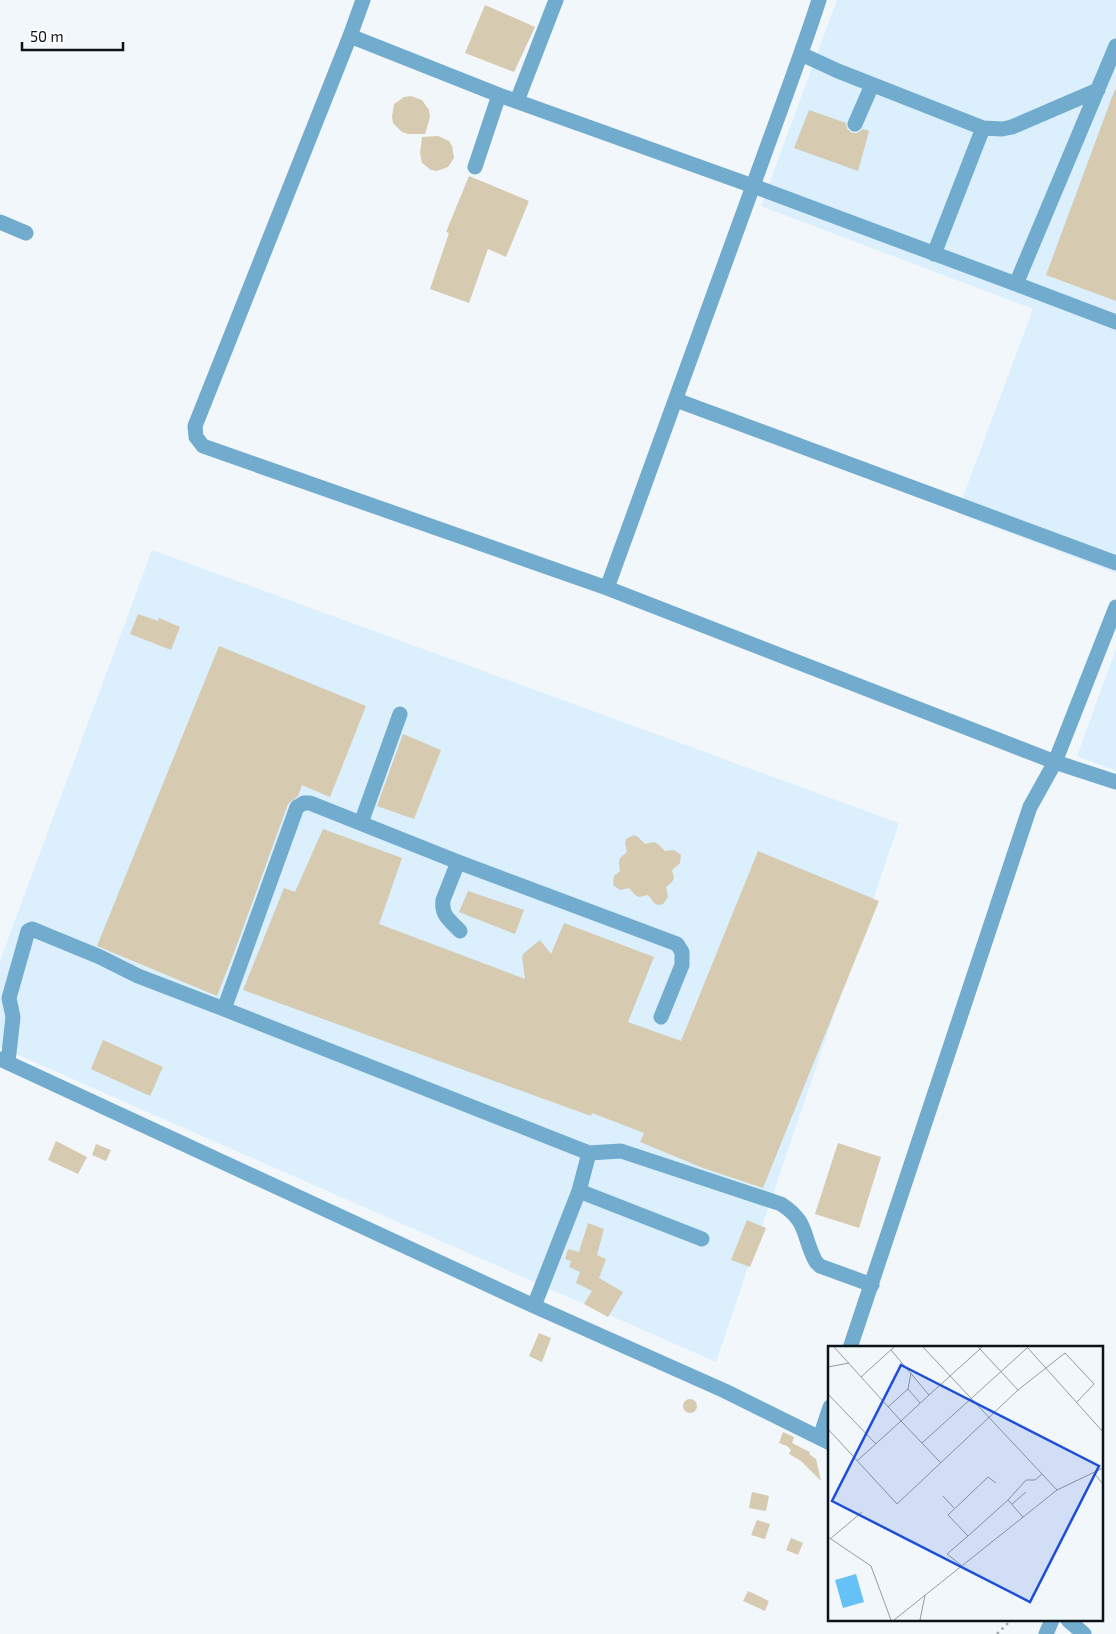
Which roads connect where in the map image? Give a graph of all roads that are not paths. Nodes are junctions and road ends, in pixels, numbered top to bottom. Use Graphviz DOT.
graph roads {
  1 [pos="363,0"];
  2 [pos="556,0"];
  3 [pos="819,0"];
  4 [pos="350,36"];
  5 [pos="1116,46"];
  6 [pos="802,54"];
  7 [pos="872,85"];
  8 [pos="1098,90"];
  9 [pos="500,95"];
  10 [pos="517,101"];
  11 [pos="855,124"];
  12 [pos="983,128"];
  13 [pos="475,167"];
  14 [pos="753,186"];
  15 [pos="0,222"];
  16 [pos="26,233"];
  17 [pos="934,254"];
  18 [pos="1016,284"];
  19 [pos="1116,322"];
  20 [pos="676,400"];
  21 [pos="1116,563"];
  22 [pos="608,588"];
  23 [pos="1116,607"];
  24 [pos="400,714"];
  25 [pos="1055,762"];
  26 [pos="1116,782"];
  27 [pos="361,823"];
  28 [pos="458,862"];
  29 [pos="460,930"];
  30 [pos="224,1009"];
  31 [pos="661,1017"];
  32 [pos="4,1060"];
  33 [pos="590,1153"];
  34 [pos="579,1191"];
  35 [pos="702,1239"];
  36 [pos="872,1285"];
  37 [pos="534,1306"];
  38 [pos="851,1346"];
  39 [pos="828,1420"];
  40 [pos="825,1440"];
  41 [pos="1051,1622"];
  42 [pos="1070,1622"];
  43 [pos="1046,1634"];
  44 [pos="1084,1634"];
  1 -- 4 [label="street"];
  2 -- 10 [label="street"];
  3 -- 6 [label="street"];
  4 -- 9 [label="street"];
  4 -- 22 [label="street"];
  5 -- 8 [label="street"];
  6 -- 7 [label="street"];
  6 -- 14 [label="street"];
  7 -- 11 [label="street"];
  7 -- 12 [label="street"];
  8 -- 12 [label="street"];
  8 -- 18 [label="street"];
  9 -- 10 [label="street"];
  9 -- 13 [label="street"];
  10 -- 14 [label="street"];
  12 -- 17 [label="street"];
  14 -- 17 [label="street"];
  14 -- 20 [label="street"];
  15 -- 16 [label="street"];
  17 -- 18 [label="street"];
  18 -- 19 [label="street"];
  20 -- 21 [label="street"];
  20 -- 22 [label="street"];
  22 -- 25 [label="street"];
  23 -- 25 [label="street"];
  24 -- 27 [label="street"];
  25 -- 26 [label="street"];
  25 -- 36 [label="street"];
  27 -- 28 [label="street"];
  27 -- 30 [label="street"];
  28 -- 29 [label="street"];
  28 -- 31 [label="street"];
  30 -- 32 [label="street"];
  30 -- 33 [label="street"];
  32 -- 37 [label="street"];
  33 -- 34 [label="street"];
  33 -- 36 [label="street"];
  34 -- 35 [label="street"];
  34 -- 37 [label="street"];
  36 -- 38 [label="street"];
  37 -- 40 [label="street"];
  39 -- 40 [label="street"];
  41 -- 43 [label="street"];
  42 -- 44 [label="street"];
}
